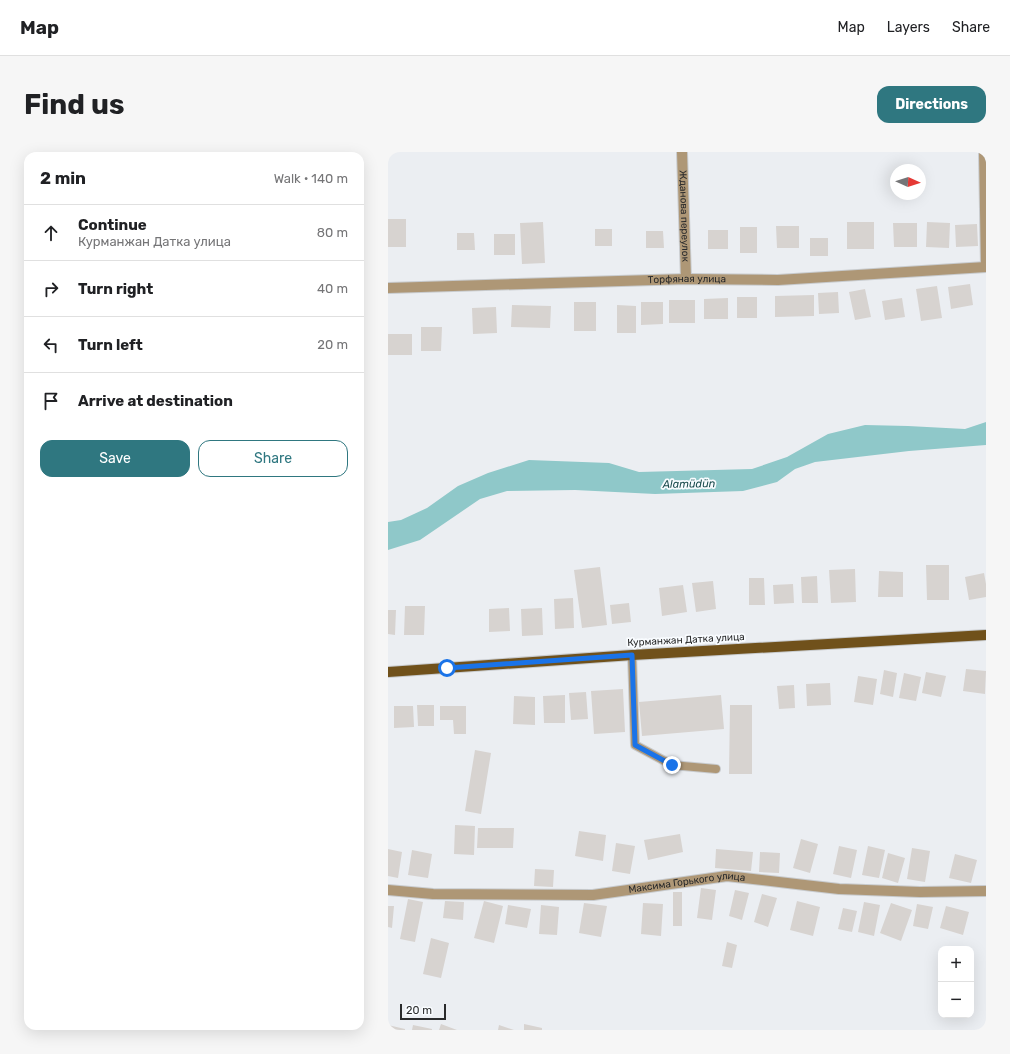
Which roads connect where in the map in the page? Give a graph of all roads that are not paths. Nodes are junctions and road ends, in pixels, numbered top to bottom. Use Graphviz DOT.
graph roads {
  1 [pos="682,152"];
  2 [pos="984,152"];
  3 [pos="986,267"];
  4 [pos="686,279"];
  5 [pos="388,288"];
  6 [pos="986,635"];
  7 [pos="632,655"];
  8 [pos="388,672"];
  9 [pos="716,769"];
  10 [pos="388,890"];
  11 [pos="986,891"];
  1 -- 4 [label="street, Жданова переулок"];
  2 -- 3 [label="street"];
  3 -- 4 [label="street, Торфяная улица"];
  4 -- 5 [label="street, Торфяная улица"];
  6 -- 7 [label="main road, Курманжан Датка улица"];
  7 -- 8 [label="main road, Курманжан Датка улица"];
  7 -- 9 [label="lane"];
  10 -- 11 [label="street, Максима Горького улица"];
}
